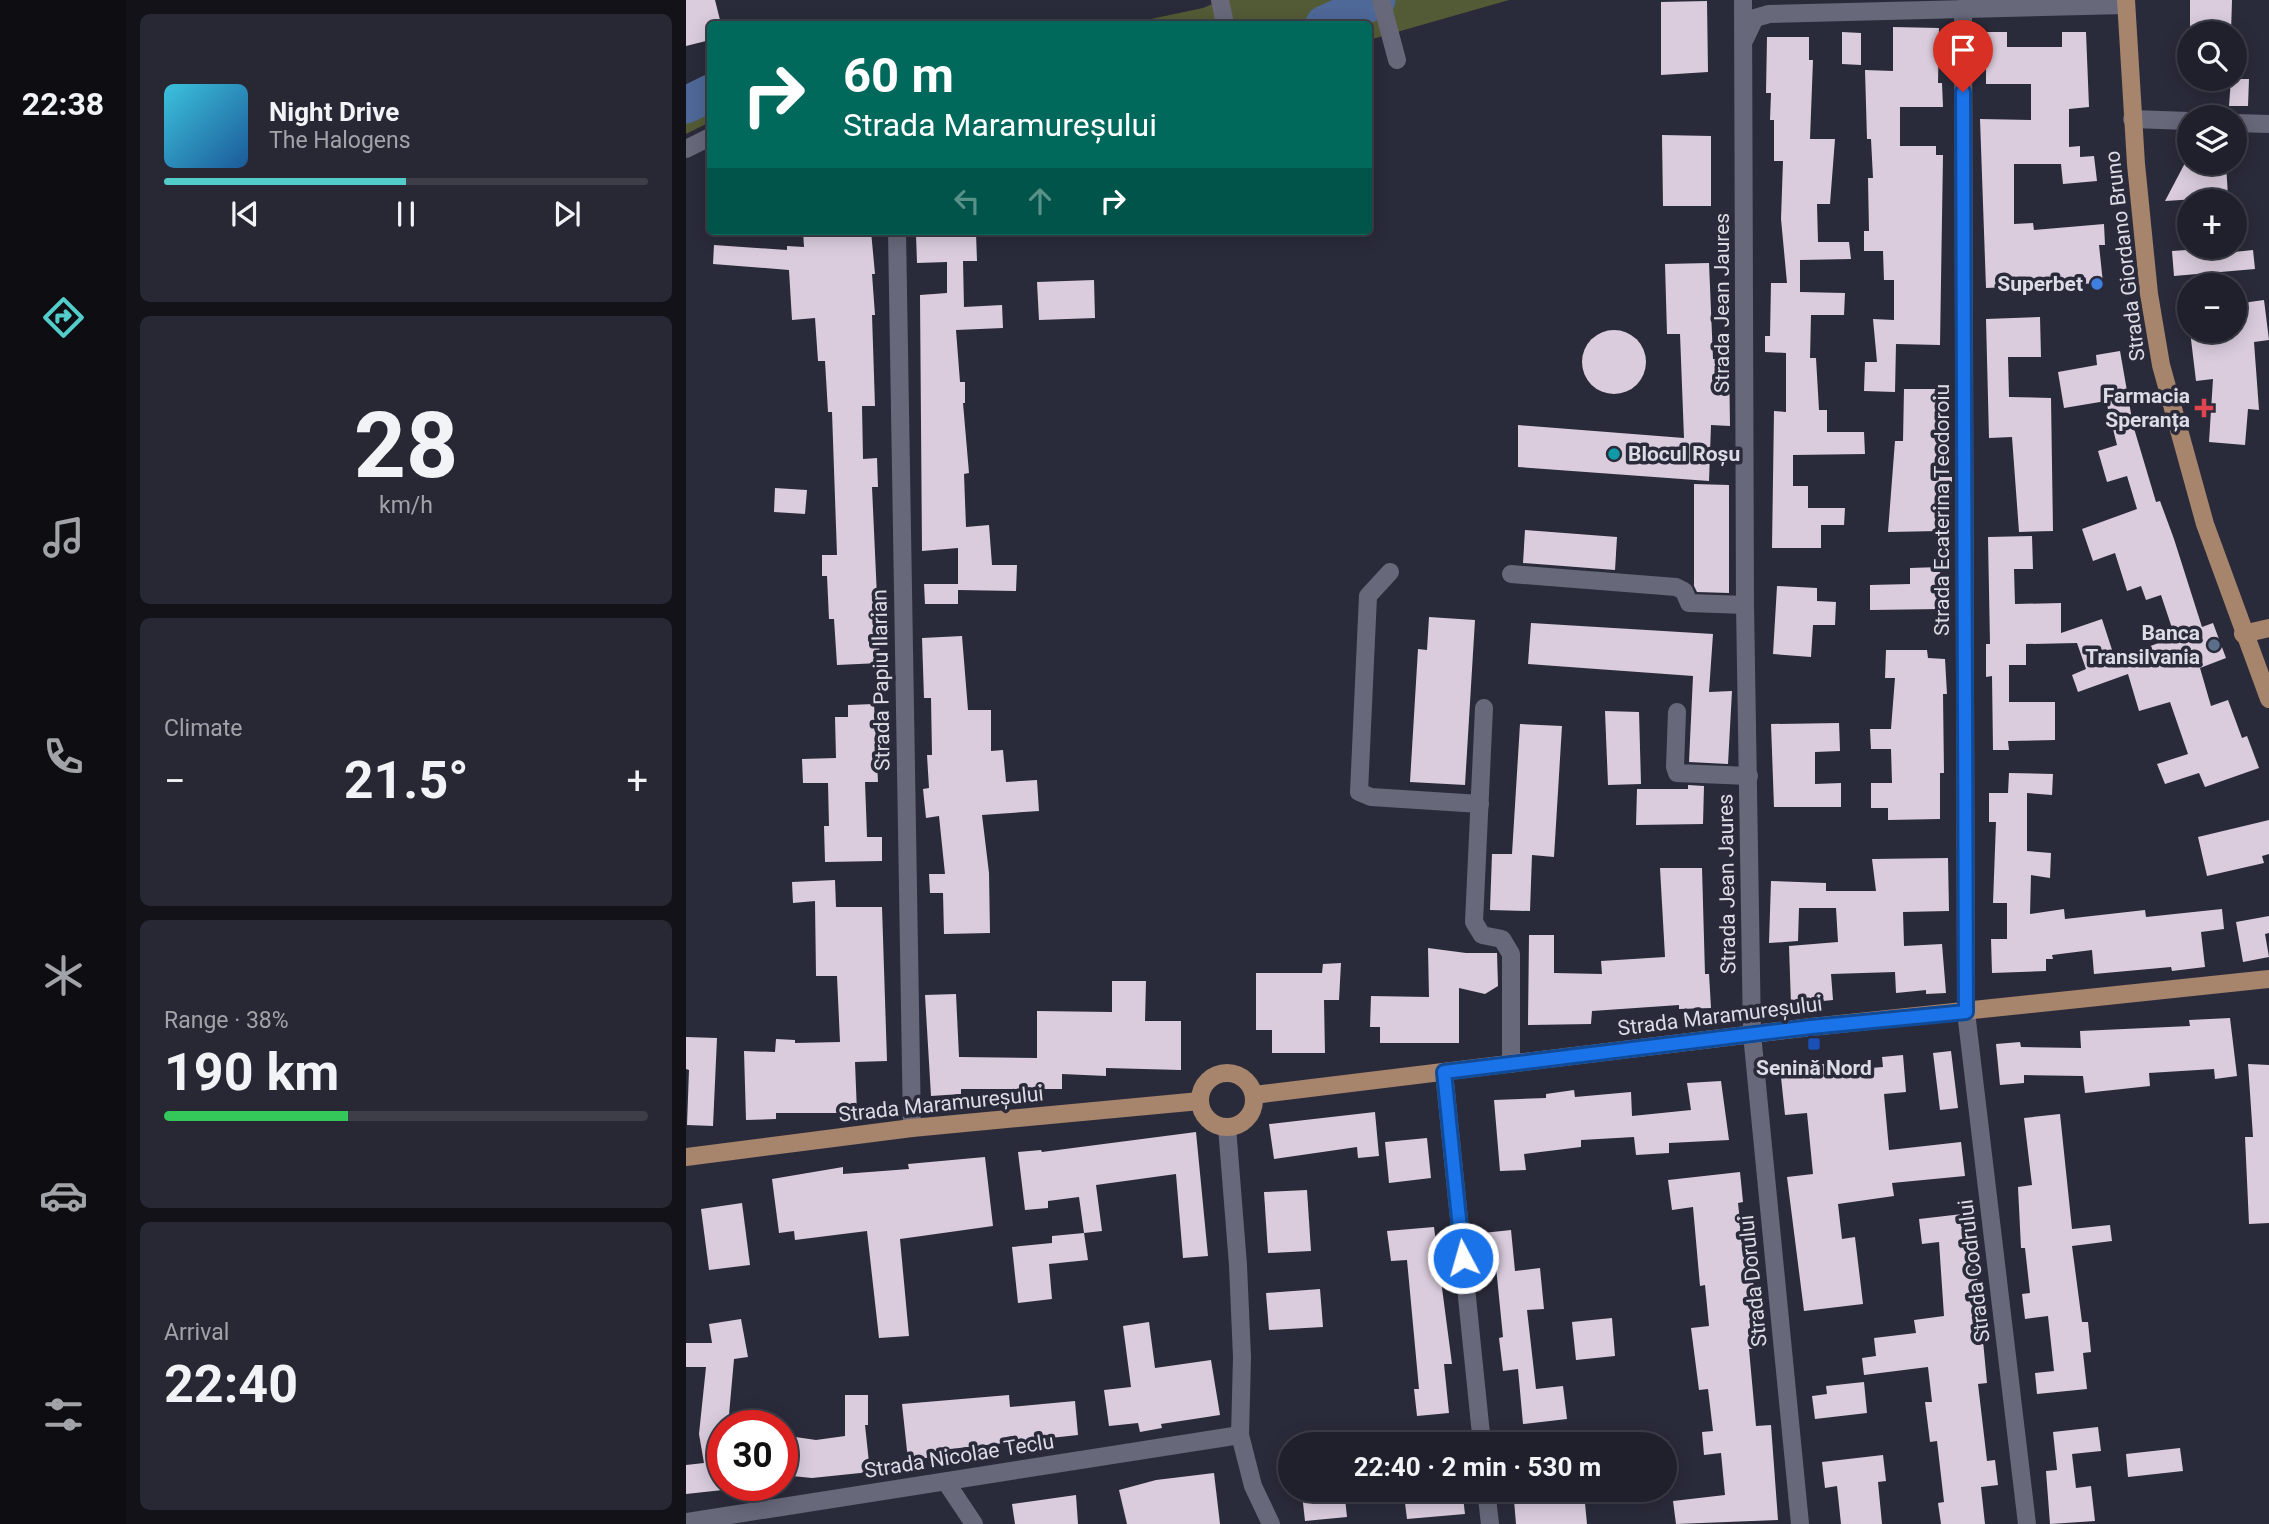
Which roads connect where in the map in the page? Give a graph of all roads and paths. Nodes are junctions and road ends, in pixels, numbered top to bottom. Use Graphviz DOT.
graph roads {
  1 [pos="1381,0"];
  2 [pos="1743,0"];
  3 [pos="2126,2"];
  4 [pos="1963,8"];
  5 [pos="1744,42"];
  6 [pos="1396,60"];
  7 [pos="2132,119"];
  8 [pos="2177,121"];
  9 [pos="2247,123"];
  10 [pos="2269,124"];
  11 [pos="707,138"];
  12 [pos="686,149"];
  13 [pos="897,235"];
  14 [pos="1390,572"];
  15 [pos="1511,574"];
  16 [pos="1745,605"];
  17 [pos="2269,628"];
  18 [pos="2243,634"];
  19 [pos="2269,699"];
  20 [pos="1483,708"];
  21 [pos="1677,712"];
  22 [pos="1749,775"];
  23 [pos="1480,804"];
  24 [pos="2269,979"];
  25 [pos="1966,1012"];
  26 [pos="1752,1034"];
  27 [pos="1511,1064"];
  28 [pos="1444,1072"];
  29 [pos="1254,1096"];
  30 [pos="1200,1101"];
  31 [pos="1227,1127"];
  32 [pos="912,1128"];
  33 [pos="686,1157"];
  34 [pos="1481,1432"];
  35 [pos="1240,1434"];
  36 [pos="946,1482"];
  37 [pos="1487,1502"];
  38 [pos="686,1522"];
  39 [pos="974,1524"];
  40 [pos="1271,1524"];
  41 [pos="1490,1524"];
  42 [pos="1800,1524"];
  43 [pos="2027,1524"];
  1 -- 6 [label="street"];
  2 -- 5 [label="street, Strada Jean Jaures"];
  3 -- 4 [label="street"];
  3 -- 7 [label="main road, Strada Giordano Bruno"];
  4 -- 5 [label="street"];
  4 -- 25 [label="street, Strada Ecaterina Teodoroiu"];
  5 -- 16 [label="street, Strada Jean Jaures"];
  7 -- 8 [label="street"];
  7 -- 18 [label="main road, Strada Giordano Bruno"];
  9 -- 10 [label="street"];
  11 -- 12 [label="street"];
  13 -- 32 [label="street, Strada Papiu Ilarian"];
  14 -- 23 [label="street"];
  15 -- 16 [label="street"];
  16 -- 22 [label="street, Strada Jean Jaures"];
  17 -- 18 [label="main road"];
  18 -- 19 [label="main road, Strada Giordano Bruno"];
  20 -- 23 [label="street"];
  21 -- 22 [label="street, Strada Jean Jaures"];
  22 -- 26 [label="street, Strada Jean Jaures"];
  23 -- 27 [label="street"];
  24 -- 25 [label="main road, Strada Maramureșului"];
  25 -- 26 [label="main road, Strada Maramureșului"];
  25 -- 43 [label="street, Strada Codrului"];
  26 -- 27 [label="main road, Strada Maramureșului"];
  26 -- 42 [label="street, Strada Dorului"];
  27 -- 28 [label="main road, Strada Maramureșului"];
  28 -- 29 [label="main road, Strada Maramureșului"];
  28 -- 34 [label="street"];
  29 -- 30 [label="main road"];
  29 -- 31 [label="main road"];
  30 -- 31 [label="main road"];
  30 -- 32 [label="main road, Strada Maramureșului"];
  31 -- 35 [label="street"];
  32 -- 33 [label="main road, Strada Maramureșului"];
  35 -- 36 [label="street, Strada Nicolae Teclu"];
  35 -- 40 [label="street"];
  36 -- 38 [label="street, Strada Nicolae Teclu"];
  36 -- 39 [label="street"];
  37 -- 41 [label="street"];
}
